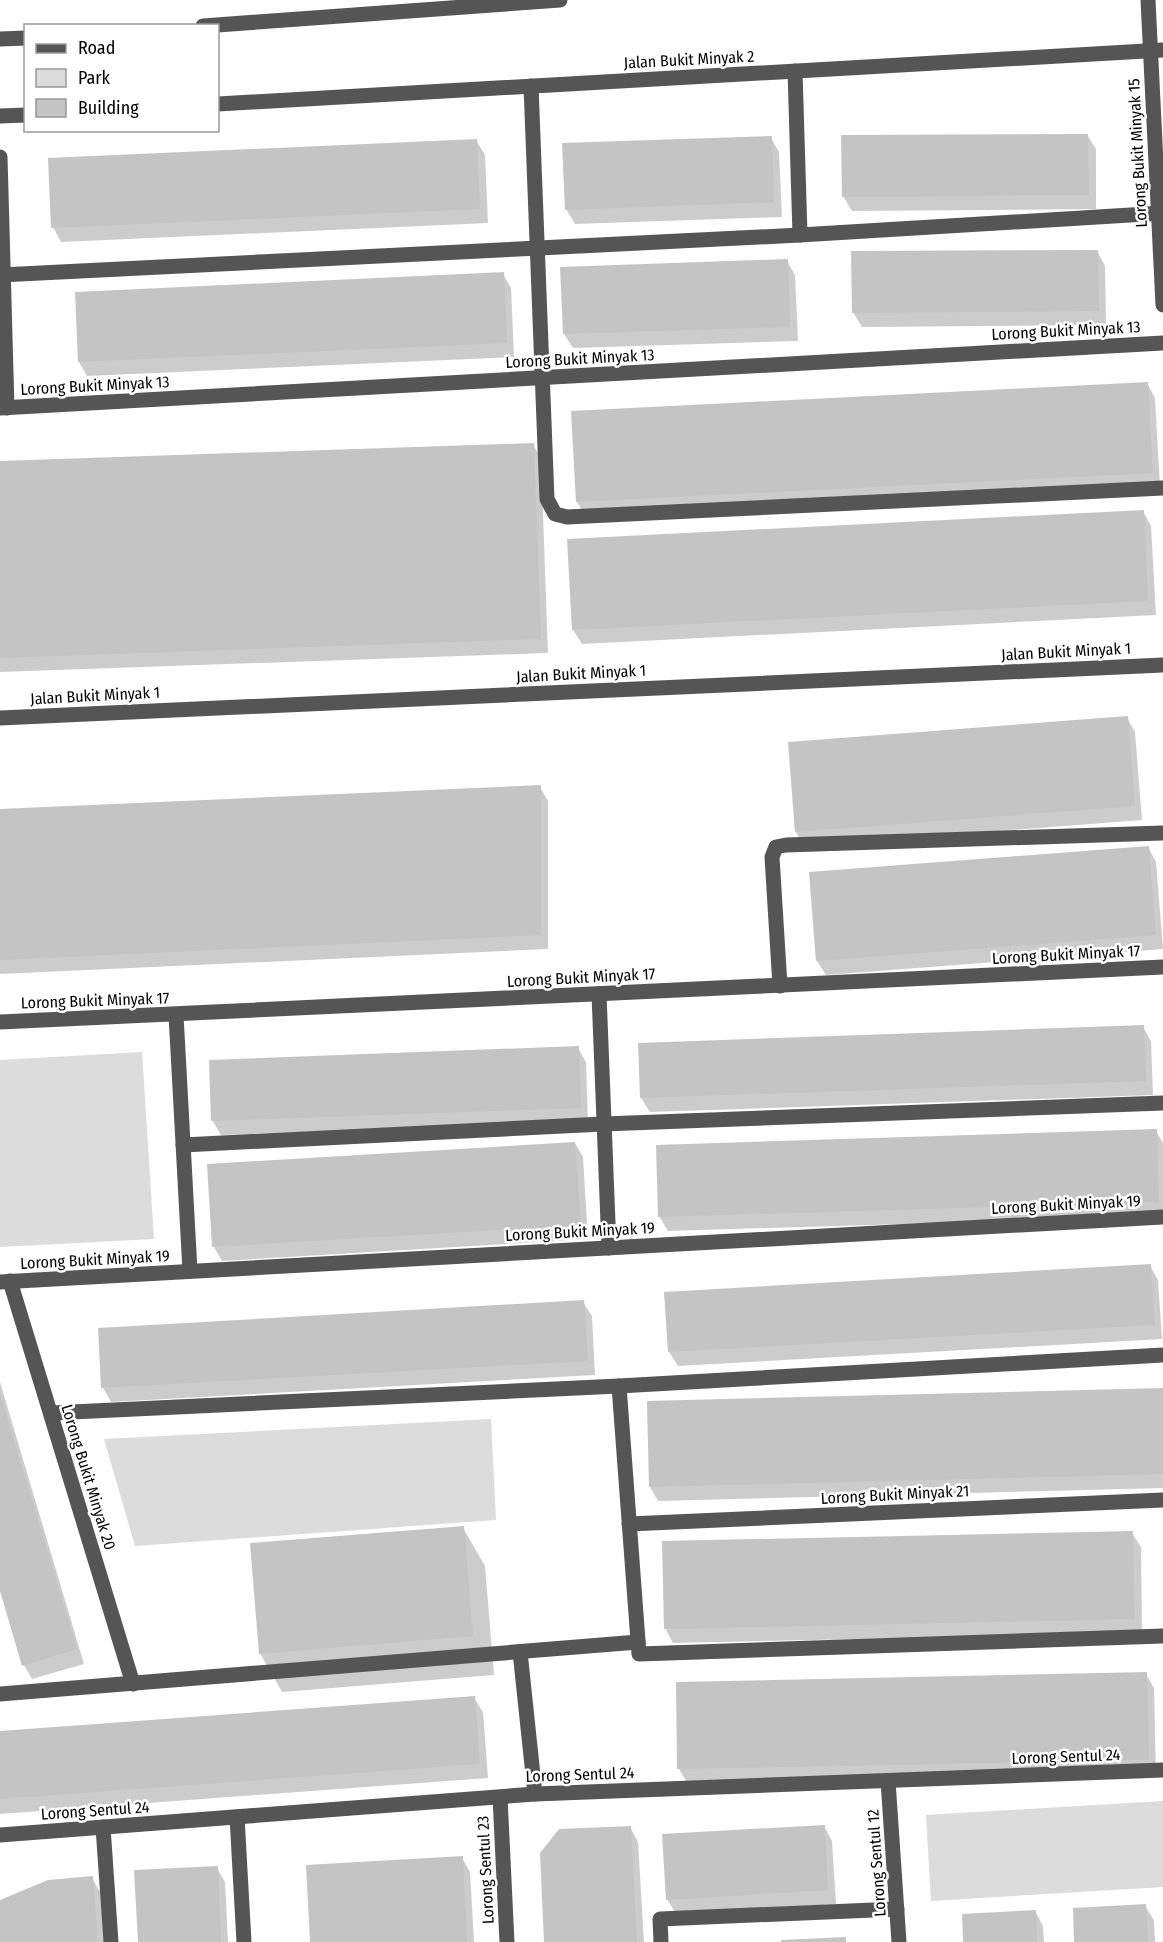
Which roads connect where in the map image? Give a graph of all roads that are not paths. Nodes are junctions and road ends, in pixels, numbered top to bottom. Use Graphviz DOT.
graph roads {
  1 [pos="560,0"];
  2 [pos="1148,0"];
  3 [pos="470,4"];
  4 [pos="219,25"];
  5 [pos="24,38"];
  6 [pos="0,39"];
  7 [pos="1157,50"];
  8 [pos="795,71"];
  9 [pos="531,86"];
  10 [pos="219,104"];
  11 [pos="24,115"];
  12 [pos="0,116"];
  13 [pos="0,157"];
  14 [pos="1161,213"];
  15 [pos="800,235"];
  16 [pos="537,248"];
  17 [pos="2,275"];
  18 [pos="1163,304"];
  19 [pos="1163,343"];
  20 [pos="543,378"];
  21 [pos="3,408"];
  22 [pos="1163,488"];
  23 [pos="1163,665"];
  24 [pos="0,718"];
  25 [pos="1163,833"];
  26 [pos="1163,968"];
  27 [pos="780,986"];
  28 [pos="599,994"];
  29 [pos="176,1015"];
  30 [pos="0,1022"];
  31 [pos="1163,1103"];
  32 [pos="603,1124"];
  33 [pos="183,1145"];
  34 [pos="1163,1217"];
  35 [pos="609,1248"];
  36 [pos="190,1271"];
  37 [pos="5,1282"];
  38 [pos="1163,1354"];
  39 [pos="619,1386"];
  40 [pos="51,1413"];
  41 [pos="1163,1500"];
  42 [pos="629,1524"];
  43 [pos="1163,1636"];
  44 [pos="638,1642"];
  45 [pos="520,1652"];
  46 [pos="133,1684"];
  47 [pos="0,1694"];
  48 [pos="1163,1770"];
  49 [pos="888,1780"];
  50 [pos="535,1794"];
  51 [pos="500,1797"];
  52 [pos="237,1817"];
  53 [pos="103,1827"];
  54 [pos="0,1835"];
  55 [pos="897,1909"];
  56 [pos="111,1942"];
  57 [pos="244,1942"];
  58 [pos="507,1942"];
  59 [pos="661,1942"];
  60 [pos="899,1942"];
  1 -- 3 [label="street"];
  2 -- 7 [label="street, Lorong Bukit Minyak 15"];
  3 -- 4 [label="street"];
  5 -- 6 [label="street"];
  7 -- 8 [label="street, Jalan Bukit Minyak 2"];
  7 -- 14 [label="street, Lorong Bukit Minyak 15"];
  8 -- 9 [label="street, Jalan Bukit Minyak 2"];
  8 -- 15 [label="street"];
  9 -- 10 [label="street, Jalan Bukit Minyak 2"];
  9 -- 16 [label="street"];
  11 -- 12 [label="street"];
  13 -- 17 [label="street"];
  14 -- 15 [label="street"];
  14 -- 18 [label="street, Lorong Bukit Minyak 15"];
  15 -- 16 [label="street"];
  16 -- 17 [label="street"];
  16 -- 20 [label="street"];
  17 -- 21 [label="street"];
  19 -- 20 [label="street, Lorong Bukit Minyak 13"];
  20 -- 21 [label="street, Lorong Bukit Minyak 13"];
  20 -- 22 [label="street"];
  23 -- 24 [label="street, Jalan Bukit Minyak 1"];
  25 -- 27 [label="street"];
  26 -- 27 [label="street, Lorong Bukit Minyak 17"];
  27 -- 28 [label="street, Lorong Bukit Minyak 17"];
  28 -- 29 [label="street, Lorong Bukit Minyak 17"];
  28 -- 32 [label="street"];
  29 -- 30 [label="street, Lorong Bukit Minyak 17"];
  29 -- 33 [label="street"];
  31 -- 32 [label="street"];
  32 -- 33 [label="street"];
  32 -- 35 [label="street"];
  33 -- 36 [label="street"];
  34 -- 35 [label="street, Lorong Bukit Minyak 19"];
  35 -- 36 [label="street, Lorong Bukit Minyak 19"];
  36 -- 37 [label="street, Lorong Bukit Minyak 19"];
  37 -- 40 [label="street, Lorong Bukit Minyak 20"];
  38 -- 39 [label="street"];
  39 -- 40 [label="street"];
  39 -- 42 [label="street"];
  40 -- 46 [label="street, Lorong Bukit Minyak 20"];
  41 -- 42 [label="street, Lorong Bukit Minyak 21"];
  42 -- 44 [label="street"];
  43 -- 44 [label="street"];
  44 -- 45 [label="street"];
  45 -- 46 [label="street"];
  45 -- 50 [label="street"];
  46 -- 47 [label="street"];
  48 -- 49 [label="street, Lorong Sentul 24"];
  49 -- 50 [label="street, Lorong Sentul 24"];
  49 -- 55 [label="street, Lorong Sentul 12"];
  50 -- 51 [label="street, Lorong Sentul 24"];
  51 -- 52 [label="street, Lorong Sentul 24"];
  51 -- 58 [label="street, Lorong Sentul 23"];
  52 -- 53 [label="street, Lorong Sentul 24"];
  52 -- 57 [label="street"];
  53 -- 54 [label="street, Lorong Sentul 24"];
  53 -- 56 [label="street"];
  55 -- 59 [label="street"];
  55 -- 60 [label="street, Lorong Sentul 12"];
}
